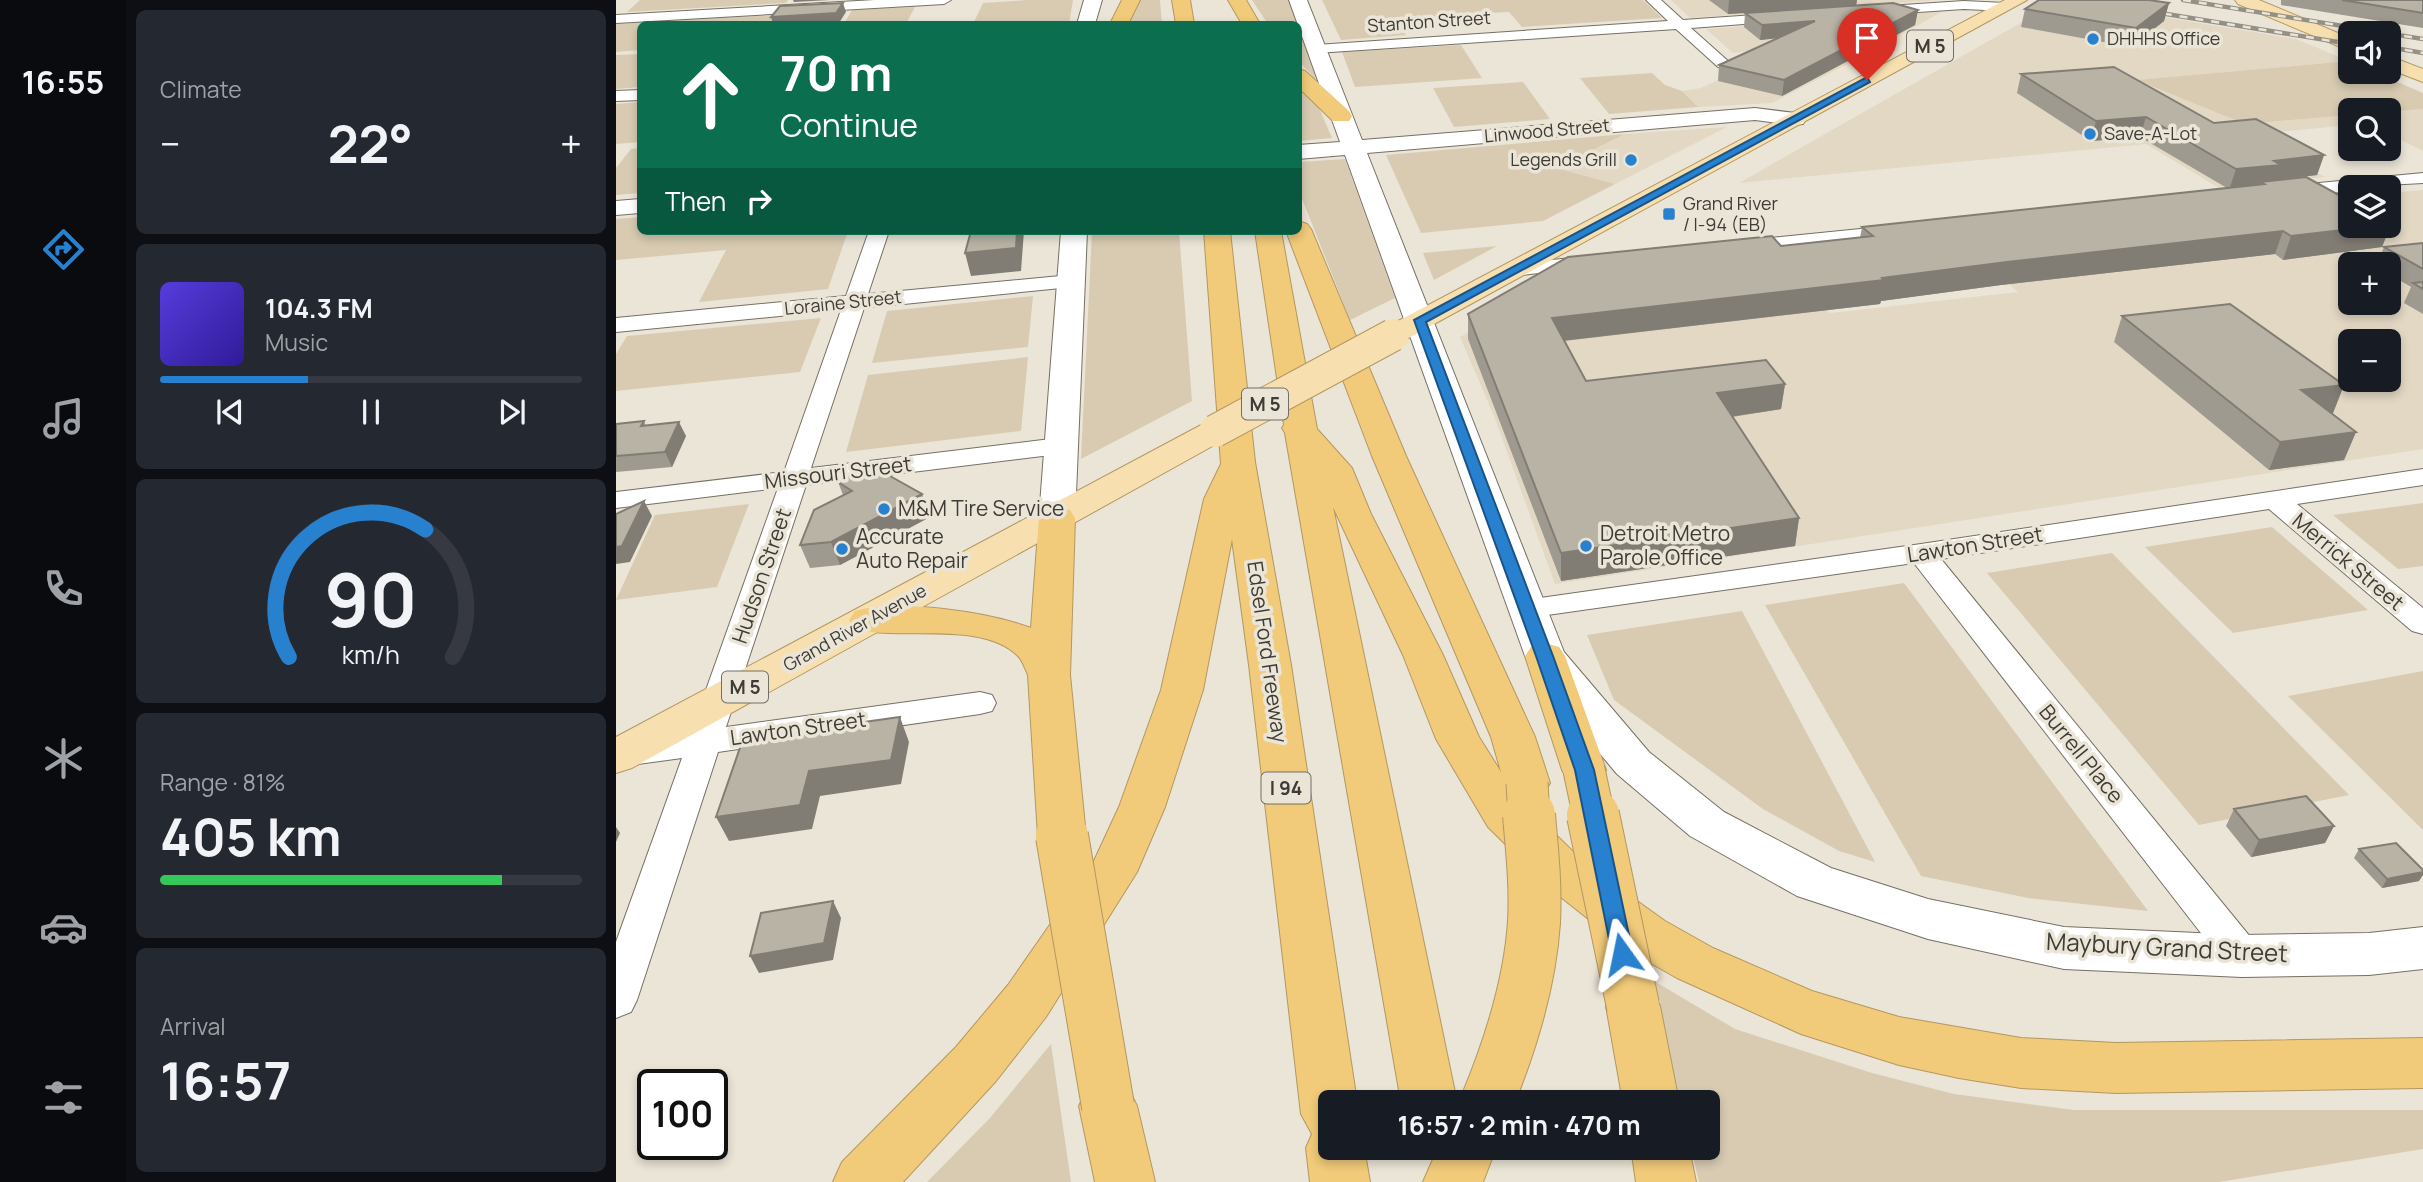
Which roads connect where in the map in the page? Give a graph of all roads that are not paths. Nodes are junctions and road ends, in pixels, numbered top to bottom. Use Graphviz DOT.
graph roads {
  1 [pos="944,0"];
  2 [pos="1093,0"];
  3 [pos="1130,0"];
  4 [pos="1181,0"];
  5 [pos="1237,0"];
  6 [pos="1298,0"];
  7 [pos="1653,0"];
  8 [pos="2244,0"];
  9 [pos="2011,4"];
  10 [pos="1857,12"];
  11 [pos="1803,16"];
  12 [pos="616,19"];
  13 [pos="1087,21"];
  14 [pos="1120,21"];
  15 [pos="1184,21"];
  16 [pos="1249,21"];
  17 [pos="1680,24"];
  18 [pos="2338,40"];
  19 [pos="1316,49"];
  20 [pos="1723,64"];
  21 [pos="2401,67"];
  22 [pos="2423,76"];
  23 [pos="1302,79"];
  24 [pos="637,94"];
  25 [pos="616,96"];
  26 [pos="1341,116"];
  27 [pos="1795,119"];
  28 [pos="1341,148"];
  29 [pos="1302,152"];
  30 [pos="2423,178"];
  31 [pos="2272,193"];
  32 [pos="637,206"];
  33 [pos="616,208"];
  34 [pos="1915,229"];
  35 [pos="878,235"];
  36 [pos="1074,235"];
  37 [pos="1217,235"];
  38 [pos="1269,235"];
  39 [pos="1300,235"];
  40 [pos="1725,249"];
  41 [pos="1604,261"];
  42 [pos="1514,270"];
  43 [pos="1071,281"];
  44 [pos="855,302"];
  45 [pos="616,325"];
  46 [pos="1406,327"];
  47 [pos="1298,428"];
  48 [pos="1059,446"];
  49 [pos="1238,462"];
  50 [pos="2423,477"];
  51 [pos="796,478"];
  52 [pos="2273,499"];
  53 [pos="616,500"];
  54 [pos="1056,518"];
  55 [pos="1921,553"];
  56 [pos="1526,609"];
  57 [pos="869,620"];
  58 [pos="2423,624"];
  59 [pos="1545,656"];
  60 [pos="1049,675"];
  61 [pos="720,701"];
  62 [pos="980,703"];
  63 [pos="704,742"];
  64 [pos="618,756"];
  65 [pos="2423,948"];
  66 [pos="2242,956"];
  67 [pos="616,1000"];
  68 [pos="2423,1063"];
  69 [pos="1327,1090"];
  70 [pos="1427,1090"];
  71 [pos="1492,1090"];
  72 [pos="1649,1090"];
  73 [pos="1337,1160"];
  74 [pos="1440,1160"];
  75 [pos="1462,1160"];
  76 [pos="1662,1160"];
  77 [pos="863,1182"];
  78 [pos="1125,1182"];
  79 [pos="1340,1182"];
  80 [pos="1444,1182"];
  81 [pos="1453,1182"];
  82 [pos="1666,1182"];
  1 -- 12 [label="street"];
  2 -- 13 [label="street"];
  3 -- 14 [label="highway"];
  4 -- 15 [label="highway"];
  5 -- 16 [label="highway"];
  6 -- 19 [label="street, Maybury Grand Street"];
  7 -- 17 [label="street"];
  8 -- 18 [label="main road"];
  9 -- 10 [label="street"];
  9 -- 27 [label="main road, Grand River Avenue / M 5"];
  11 -- 17 [label="street, Stanton Street"];
  17 -- 19 [label="street, Stanton Street"];
  17 -- 20 [label="street"];
  19 -- 26 [label="street, Maybury Grand Street"];
  21 -- 22 [label="main road"];
  23 -- 26 [label="highway"];
  24 -- 25 [label="street"];
  26 -- 28 [label="street, Maybury Grand Street"];
  27 -- 28 [label="street, Linwood Street"];
  27 -- 42 [label="main road, Grand River Avenue / M 5"];
  28 -- 29 [label="street, Linwood Street"];
  28 -- 46 [label="street, Maybury Grand Street"];
  30 -- 31 [label="street"];
  32 -- 33 [label="street"];
  34 -- 40 [label="street"];
  35 -- 44 [label="street, Hudson Street"];
  36 -- 43 [label="street"];
  37 -- 49 [label="highway, Edsel Ford Freeway / I 94"];
  38 -- 47 [label="highway"];
  39 -- 71 [label="highway, bridge"];
  41 -- 42 [label="street"];
  42 -- 46 [label="main road, Grand River Avenue / M 5"];
  43 -- 44 [label="street, Loraine Street"];
  43 -- 48 [label="street"];
  44 -- 45 [label="street, Loraine Street"];
  44 -- 51 [label="street, Hudson Street"];
  46 -- 54 [label="main road, Grand River Avenue / M 5, bridge"];
  46 -- 56 [label="street, Maybury Grand Street"];
  47 -- 68 [label="highway"];
  47 -- 70 [label="highway"];
  48 -- 51 [label="street, Missouri Street"];
  48 -- 54 [label="street"];
  49 -- 69 [label="highway, Edsel Ford Freeway / I 94"];
  49 -- 77 [label="highway"];
  50 -- 52 [label="street, Lawton Street"];
  51 -- 53 [label="street, Missouri Street"];
  51 -- 61 [label="street, Hudson Street"];
  52 -- 55 [label="street, Lawton Street"];
  52 -- 58 [label="street, Merrick Street"];
  54 -- 57 [label="main road, Grand River Avenue / M 5"];
  54 -- 60 [label="highway"];
  55 -- 56 [label="street, Lawton Street"];
  55 -- 66 [label="street, Burrell Place"];
  56 -- 59 [label="street, Maybury Grand Street"];
  57 -- 60 [label="highway"];
  57 -- 61 [label="main road, Grand River Avenue / M 5"];
  59 -- 66 [label="street, Maybury Grand Street"];
  59 -- 72 [label="highway, bridge"];
  60 -- 78 [label="highway, bridge"];
  61 -- 63 [label="street, Hudson Street"];
  61 -- 64 [label="main road, Grand River Avenue / M 5"];
  62 -- 63 [label="street, Lawton Street"];
  63 -- 64 [label="street, Lawton Street"];
  63 -- 67 [label="street, Hudson Street"];
  65 -- 66 [label="street, Maybury Grand Street"];
  73 -- 79 [label="highway"];
  74 -- 80 [label="highway"];
  75 -- 81 [label="highway"];
  76 -- 82 [label="highway"];
}
